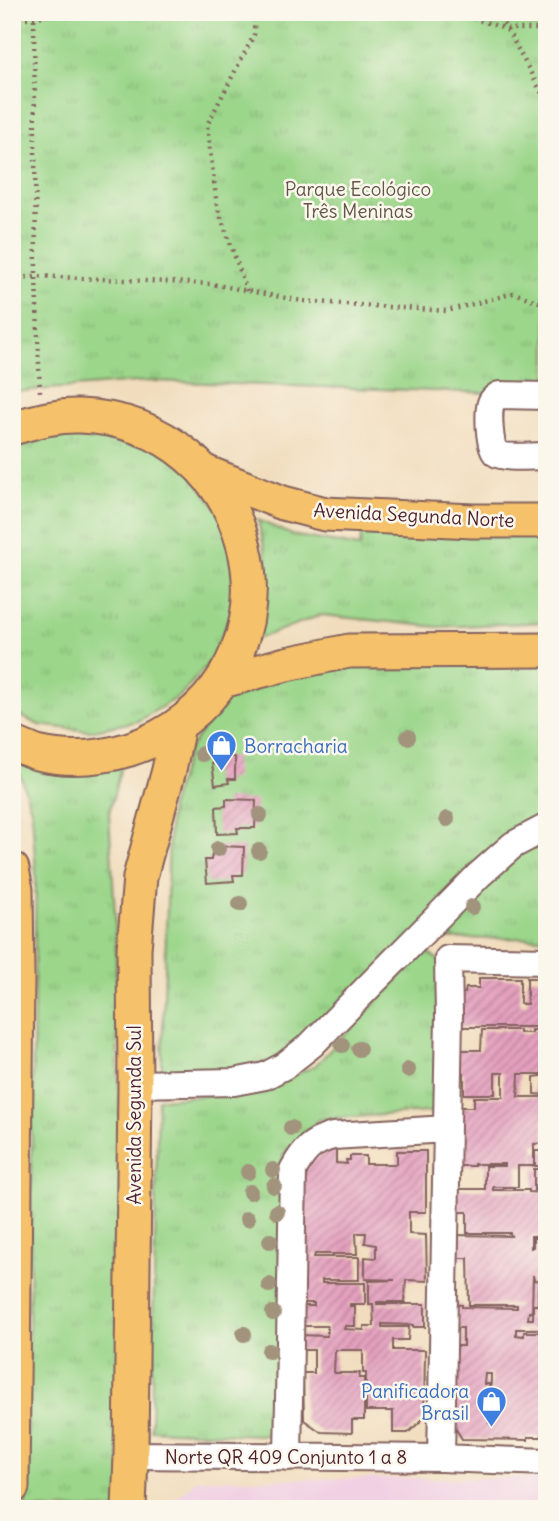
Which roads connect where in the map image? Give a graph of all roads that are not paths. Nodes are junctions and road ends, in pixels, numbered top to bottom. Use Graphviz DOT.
graph roads {
  1 [pos="547,396"];
  2 [pos="12,428"];
  3 [pos="547,456"];
  4 [pos="205,472"];
  5 [pos="547,521"];
  6 [pos="547,650"];
  7 [pos="222,681"];
  8 [pos="178,726"];
  9 [pos="12,743"];
  10 [pos="547,827"];
  11 [pos="12,869"];
  12 [pos="422,934"];
  13 [pos="448,959"];
  14 [pos="547,961"];
  15 [pos="14,1080"];
  16 [pos="135,1084"];
  17 [pos="447,1129"];
  18 [pos="131,1455"];
  19 [pos="288,1457"];
  20 [pos="441,1458"];
  21 [pos="547,1462"];
  22 [pos="12,1487"];
  23 [pos="129,1509"];
  1 -- 3 [label="street"];
  2 -- 4 [label="main road"];
  4 -- 5 [label="main road, Avenida Segunda Norte"];
  4 -- 7 [label="main road"];
  6 -- 7 [label="main road"];
  7 -- 8 [label="main road"];
  8 -- 9 [label="main road"];
  8 -- 16 [label="main road, Avenida Segunda Sul"];
  10 -- 12 [label="street"];
  11 -- 15 [label="main road"];
  12 -- 13 [label="street"];
  12 -- 16 [label="street"];
  13 -- 14 [label="street"];
  13 -- 17 [label="street"];
  15 -- 22 [label="main road"];
  16 -- 18 [label="main road, Avenida Segunda Sul"];
  17 -- 19 [label="street"];
  17 -- 20 [label="street"];
  18 -- 19 [label="street, Norte QR 409 Conjunto 1 a 8"];
  18 -- 23 [label="main road, Avenida Segunda Sul"];
  19 -- 20 [label="street, Norte QR 409 Conjunto 1 a 8"];
  20 -- 21 [label="street, Norte QR 409 Conjunto 1 a 8"];
}
